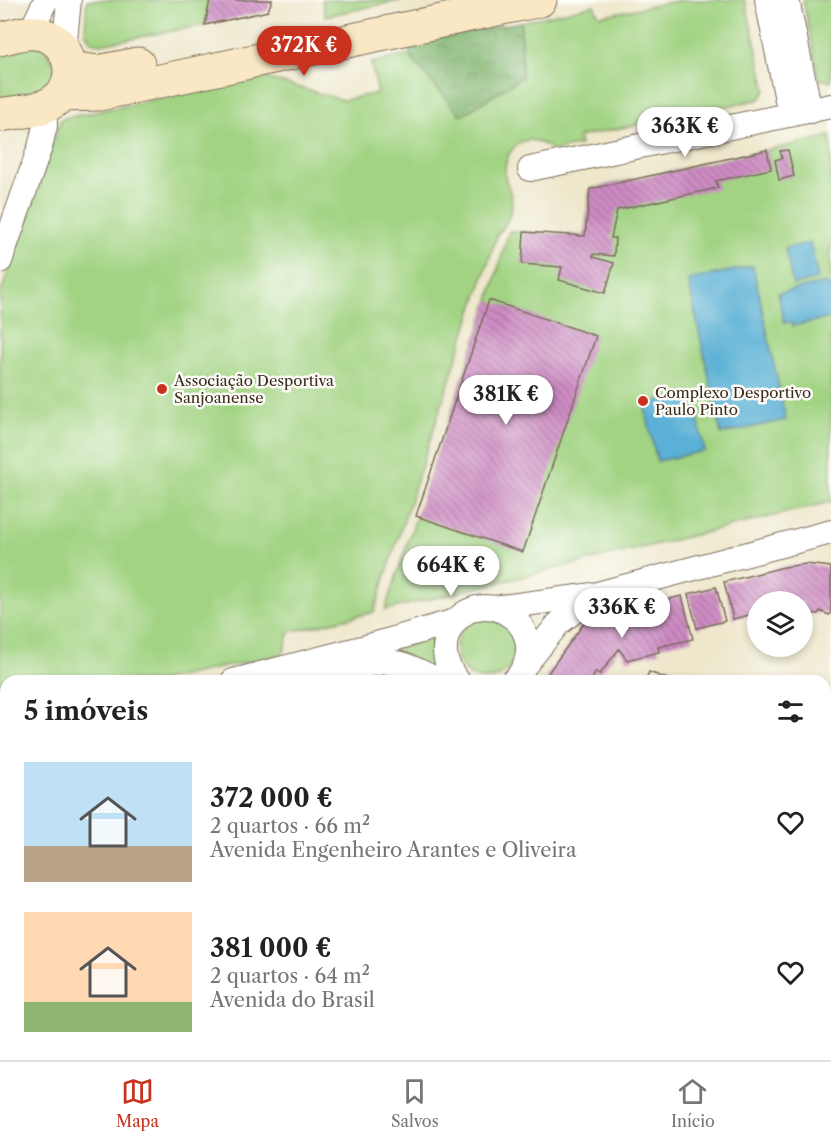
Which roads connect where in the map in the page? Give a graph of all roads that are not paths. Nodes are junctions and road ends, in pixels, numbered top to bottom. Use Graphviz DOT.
graph roads {
  1 [pos="46,0"];
  2 [pos="69,0"];
  3 [pos="436,0"];
  4 [pos="540,0"];
  5 [pos="767,0"];
  6 [pos="787,0"];
  7 [pos="15,36"];
  8 [pos="60,80"];
  9 [pos="810,110"];
  10 [pos="0,115"];
  11 [pos="530,169"];
  12 [pos="0,261"];
  13 [pos="831,532"];
  14 [pos="593,595"];
  15 [pos="494,608"];
  16 [pos="455,621"];
  17 [pos="519,673"];
  18 [pos="256,675"];
  19 [pos="334,675"];
  20 [pos="428,675"];
  21 [pos="453,675"];
  1 -- 7 [label="street"];
  2 -- 8 [label="street"];
  3 -- 8 [label="main road"];
  4 -- 8 [label="main road"];
  5 -- 9 [label="street"];
  6 -- 9 [label="street"];
  7 -- 8 [label="main road"];
  8 -- 10 [label="main road"];
  8 -- 12 [label="street"];
  9 -- 11 [label="street"];
  13 -- 14 [label="street"];
  14 -- 15 [label="street"];
  14 -- 17 [label="street"];
  15 -- 16 [label="street"];
  15 -- 17 [label="street"];
  16 -- 18 [label="street"];
  16 -- 21 [label="street"];
  19 -- 20 [label="street"];
}
